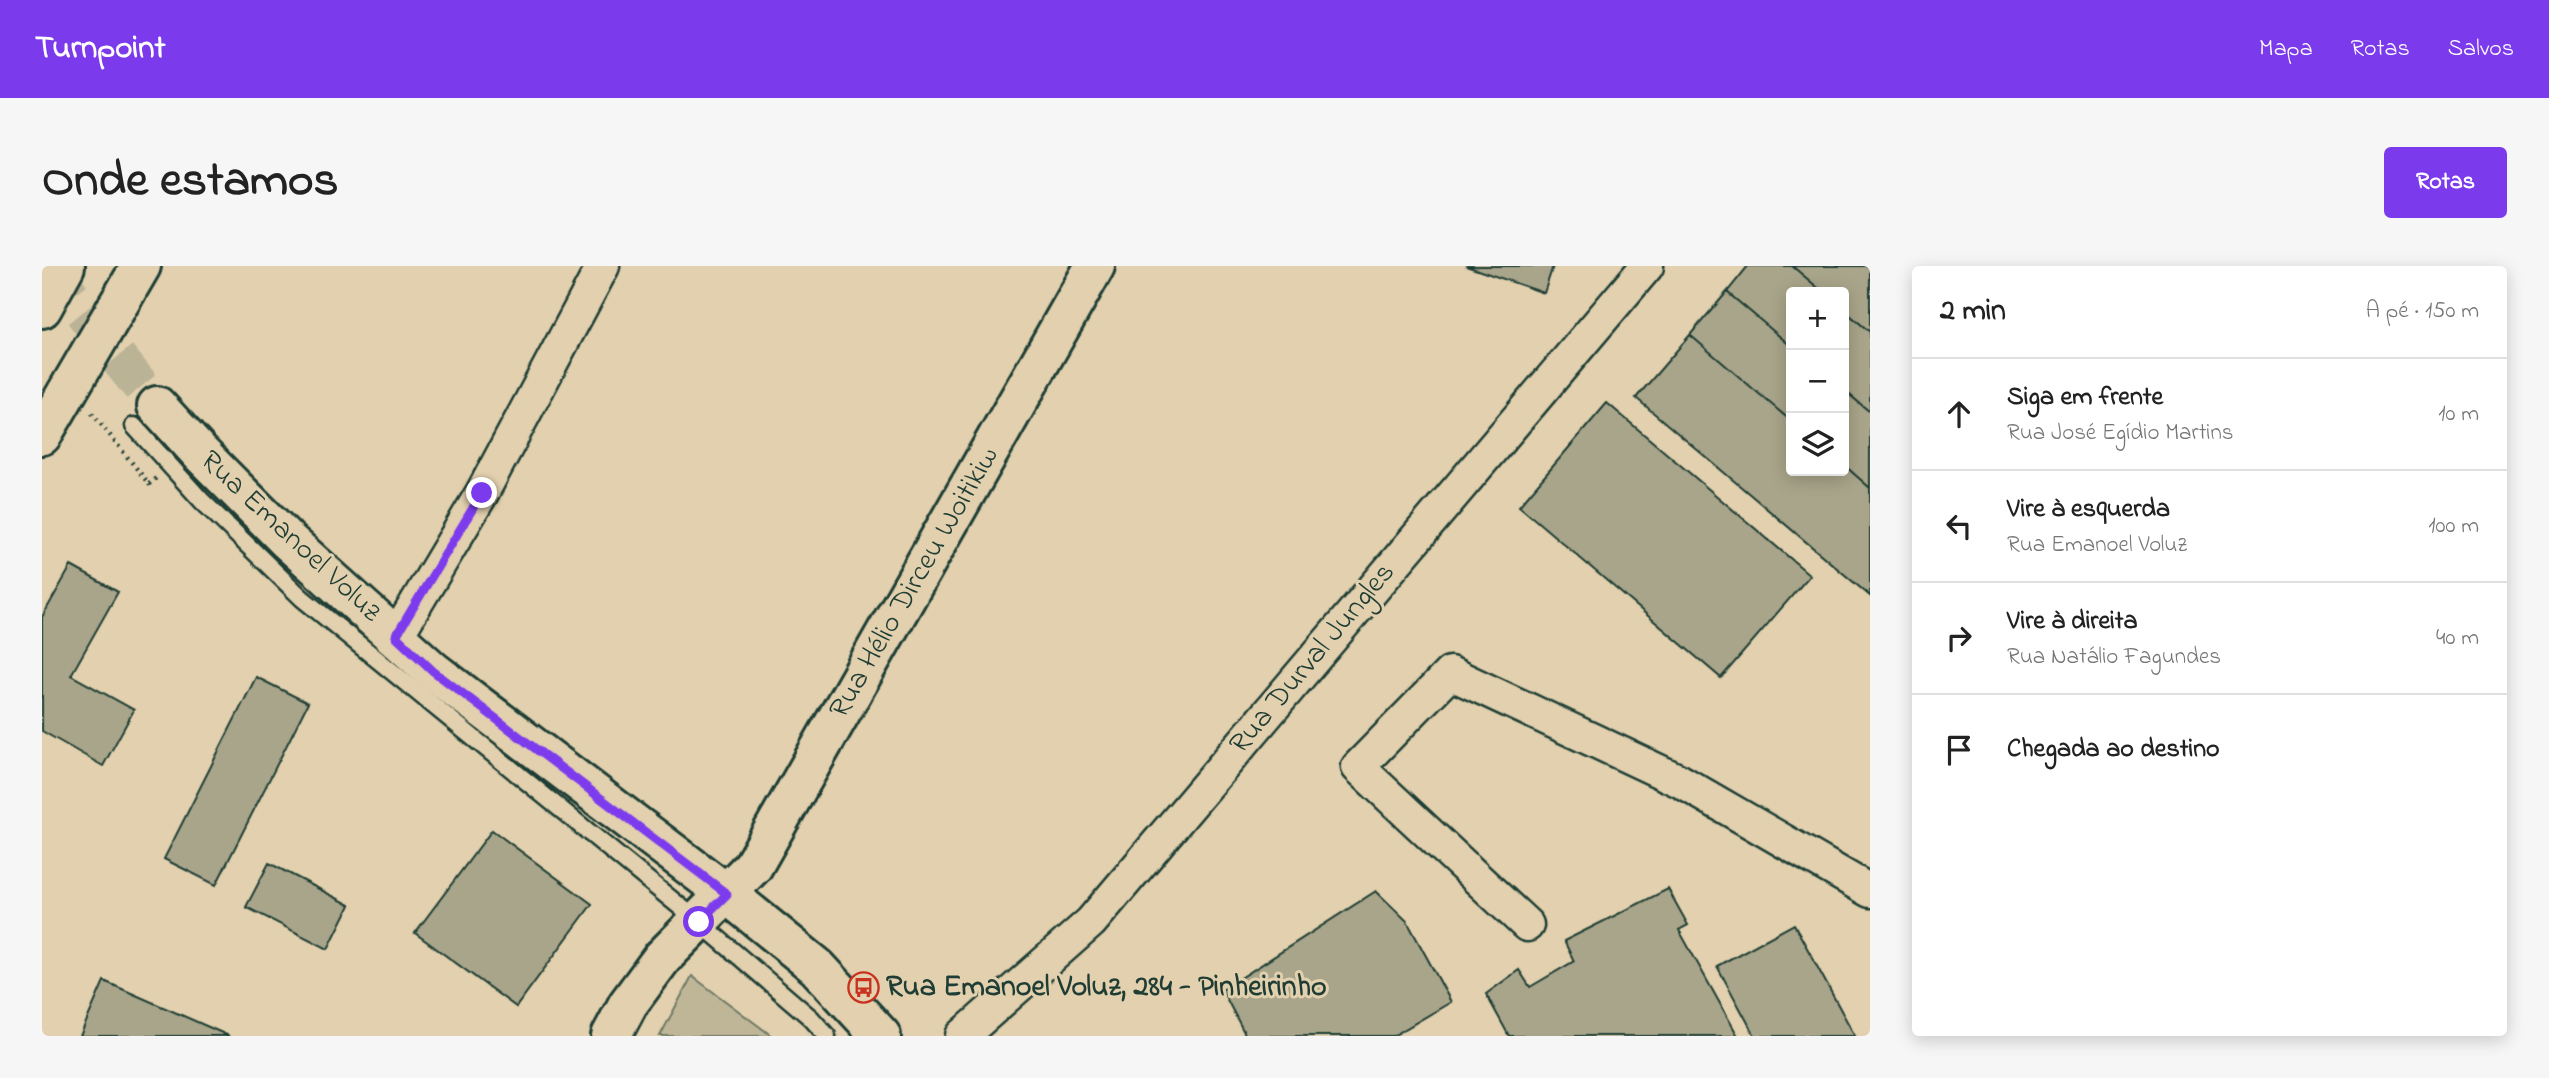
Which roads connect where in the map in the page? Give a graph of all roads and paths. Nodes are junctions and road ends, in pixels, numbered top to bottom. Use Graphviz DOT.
graph roads {
  1 [pos="65,266"];
  2 [pos="141,266"];
  3 [pos="603,266"];
  4 [pos="1095,266"];
  5 [pos="1647,266"];
  6 [pos="42,308"];
  7 [pos="71,386"];
  8 [pos="146,416"];
  9 [pos="42,435"];
  10 [pos="149,484"];
  11 [pos="396,636"];
  12 [pos="1870,891"];
  13 [pos="727,894"];
  14 [pos="699,922"];
  15 [pos="1527,925"];
  16 [pos="611,1036"];
  17 [pos="827,1036"];
  18 [pos="881,1036"];
  19 [pos="962,1036"];
  1 -- 6 [label="main road"];
  2 -- 7 [label="main road"];
  3 -- 11 [label="street"];
  4 -- 13 [label="main road, Rua Hélio Dirceu Woitikiw"];
  5 -- 19 [label="street, Rua Durval Jungles"];
  7 -- 9 [label="main road"];
  7 -- 10 [label="path"];
  8 -- 11 [label="main road, Rua Emanoel Voluz"];
  8 -- 14 [label="lane"];
  11 -- 13 [label="main road, Rua Emanoel Voluz"];
  12 -- 15 [label="street"];
  13 -- 14 [label="main road, Rua Hélio Dirceu Woitikiw"];
  13 -- 18 [label="main road, Rua Emanoel Voluz"];
  14 -- 16 [label="main road, Rua Hélio Dirceu Woitikiw"];
  14 -- 17 [label="lane"];
}
